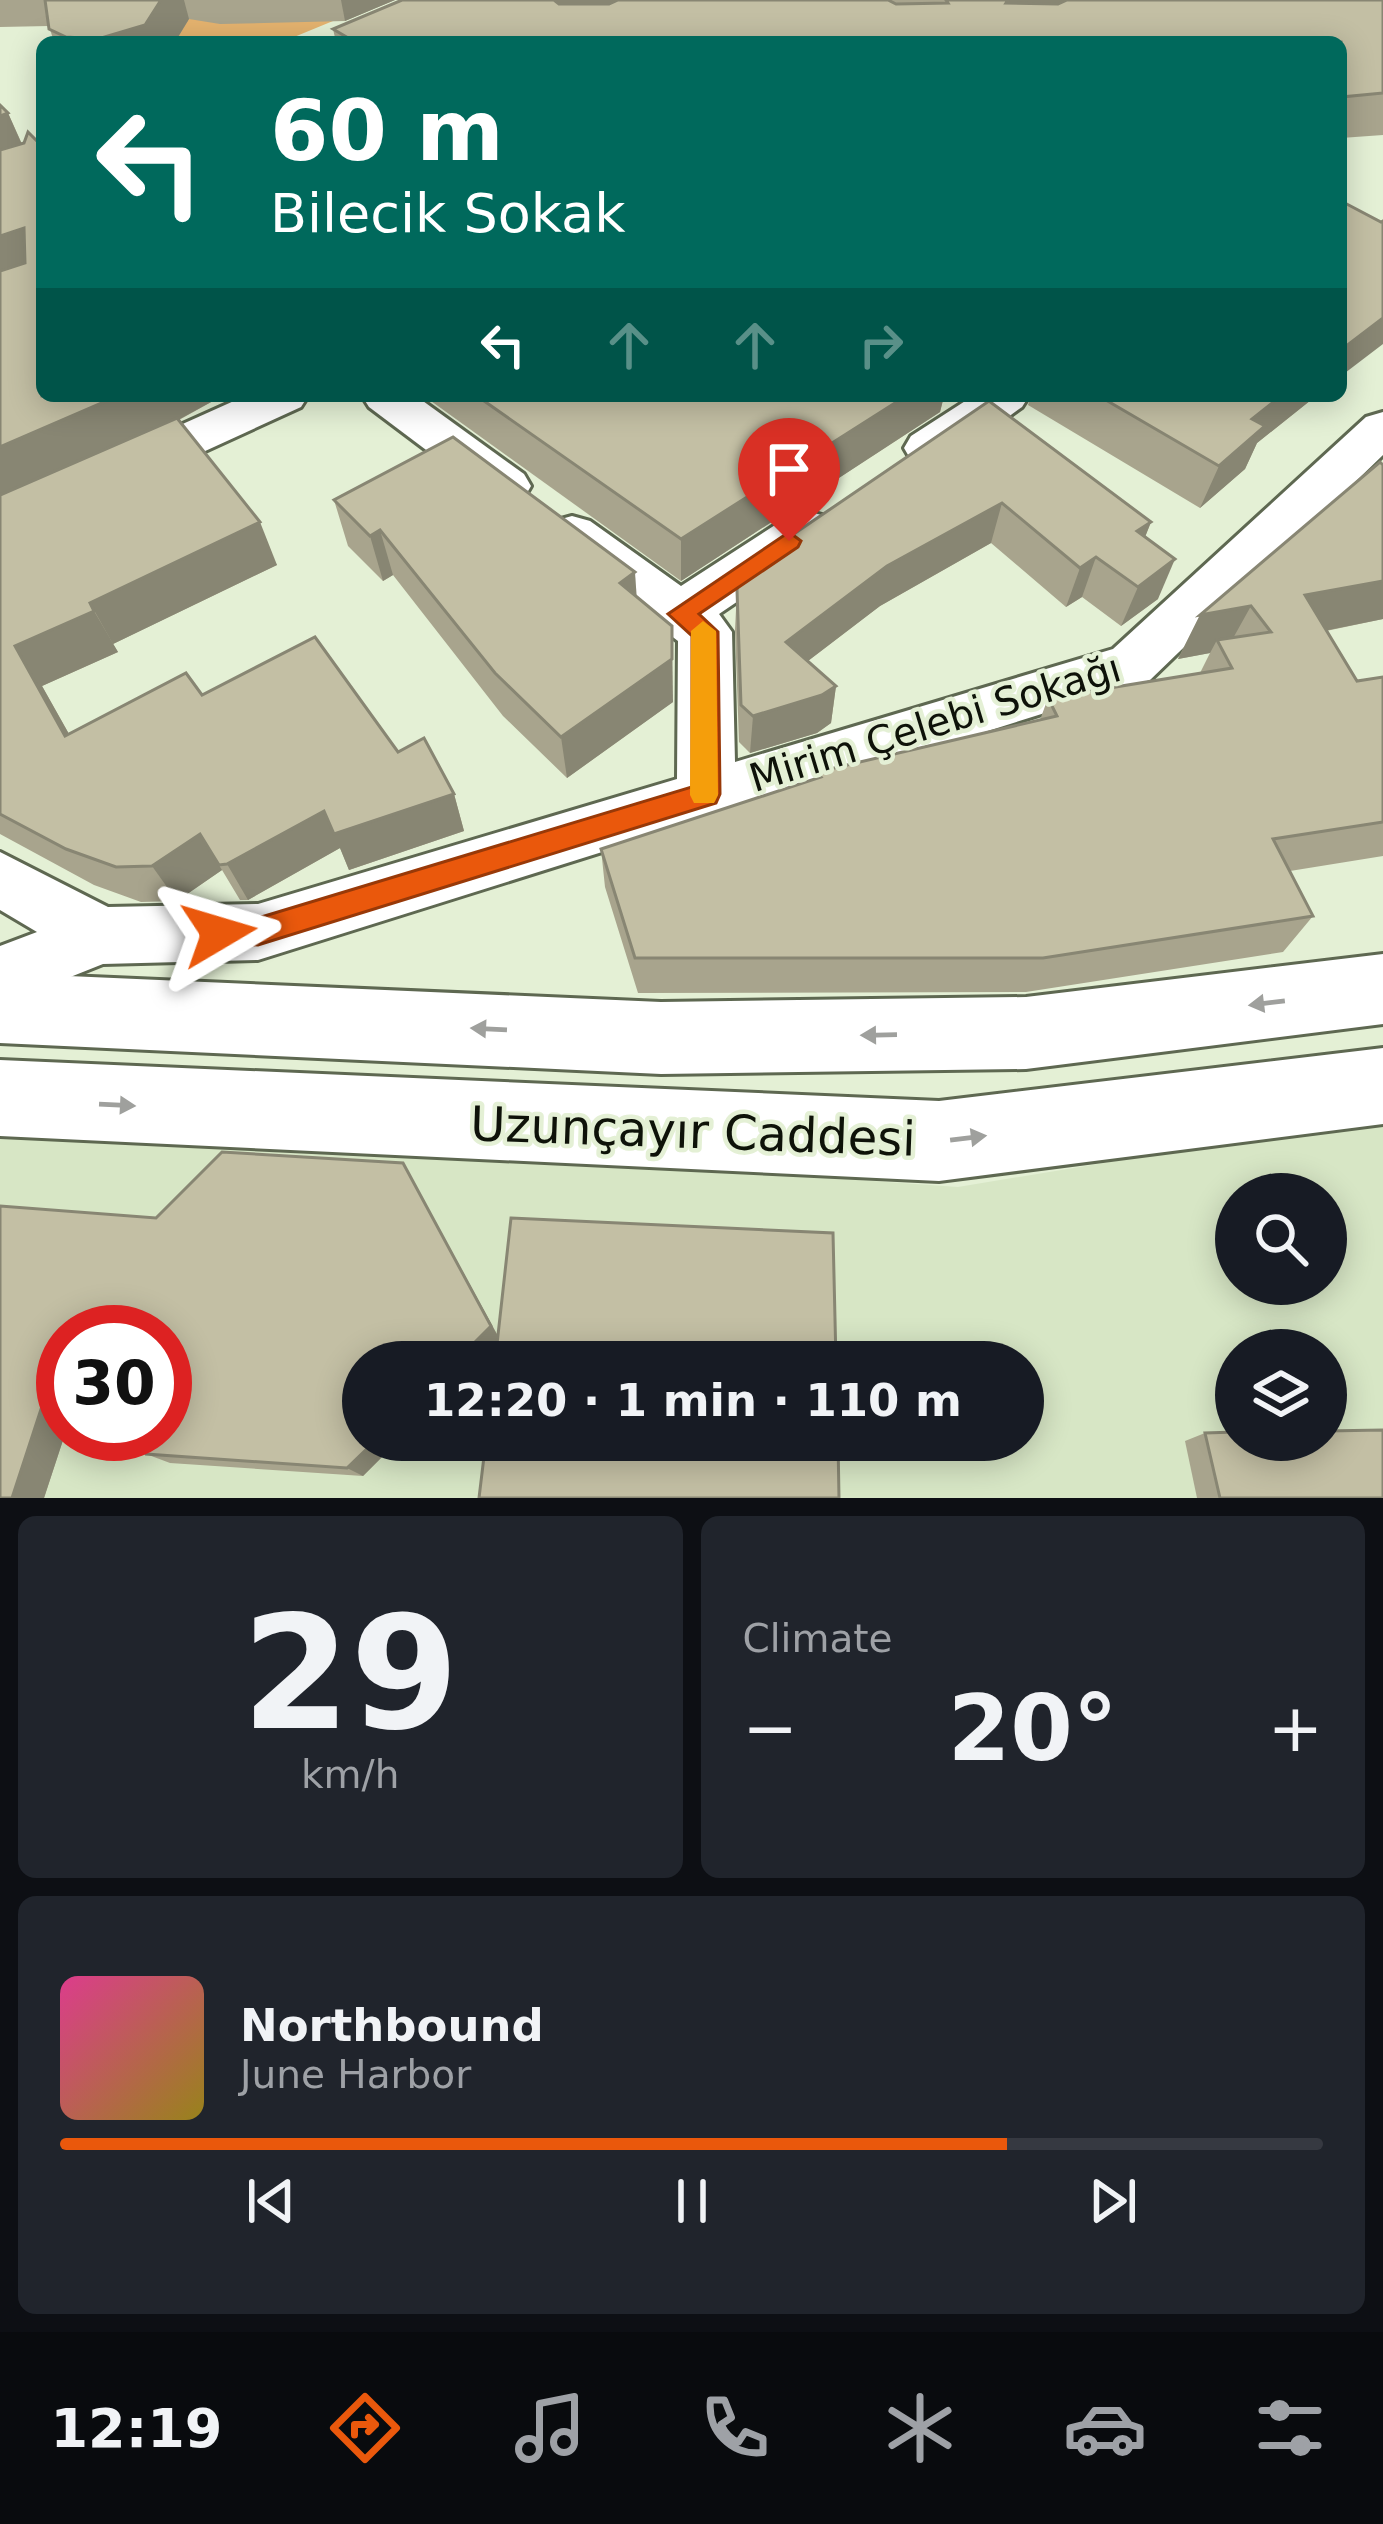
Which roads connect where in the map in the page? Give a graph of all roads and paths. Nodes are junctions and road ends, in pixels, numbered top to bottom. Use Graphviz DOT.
graph roads {
  1 [pos="272,402"];
  2 [pos="393,402"];
  3 [pos="997,402"];
  4 [pos="1383,428"];
  5 [pos="0,527"];
  6 [pos="680,614"];
  7 [pos="706,794"];
  8 [pos="0,879"];
  9 [pos="101,936"];
  10 [pos="0,976"];
  11 [pos="1383,989"];
  12 [pos="0,1008"];
  13 [pos="1383,1086"];
  14 [pos="0,1098"];
  1 -- 5 [label="street"];
  2 -- 6 [label="street"];
  3 -- 6 [label="street"];
  4 -- 7 [label="street, Mirim Çelebi Sokağı"];
  6 -- 7 [label="street"];
  7 -- 9 [label="street, Mirim Çelebi Sokağı"];
  8 -- 9 [label="street"];
  9 -- 10 [label="street"];
  11 -- 12 [label="main road, one-way"];
  14 -- 13 [label="main road, Uzunçayır Caddesi, one-way"];
}
